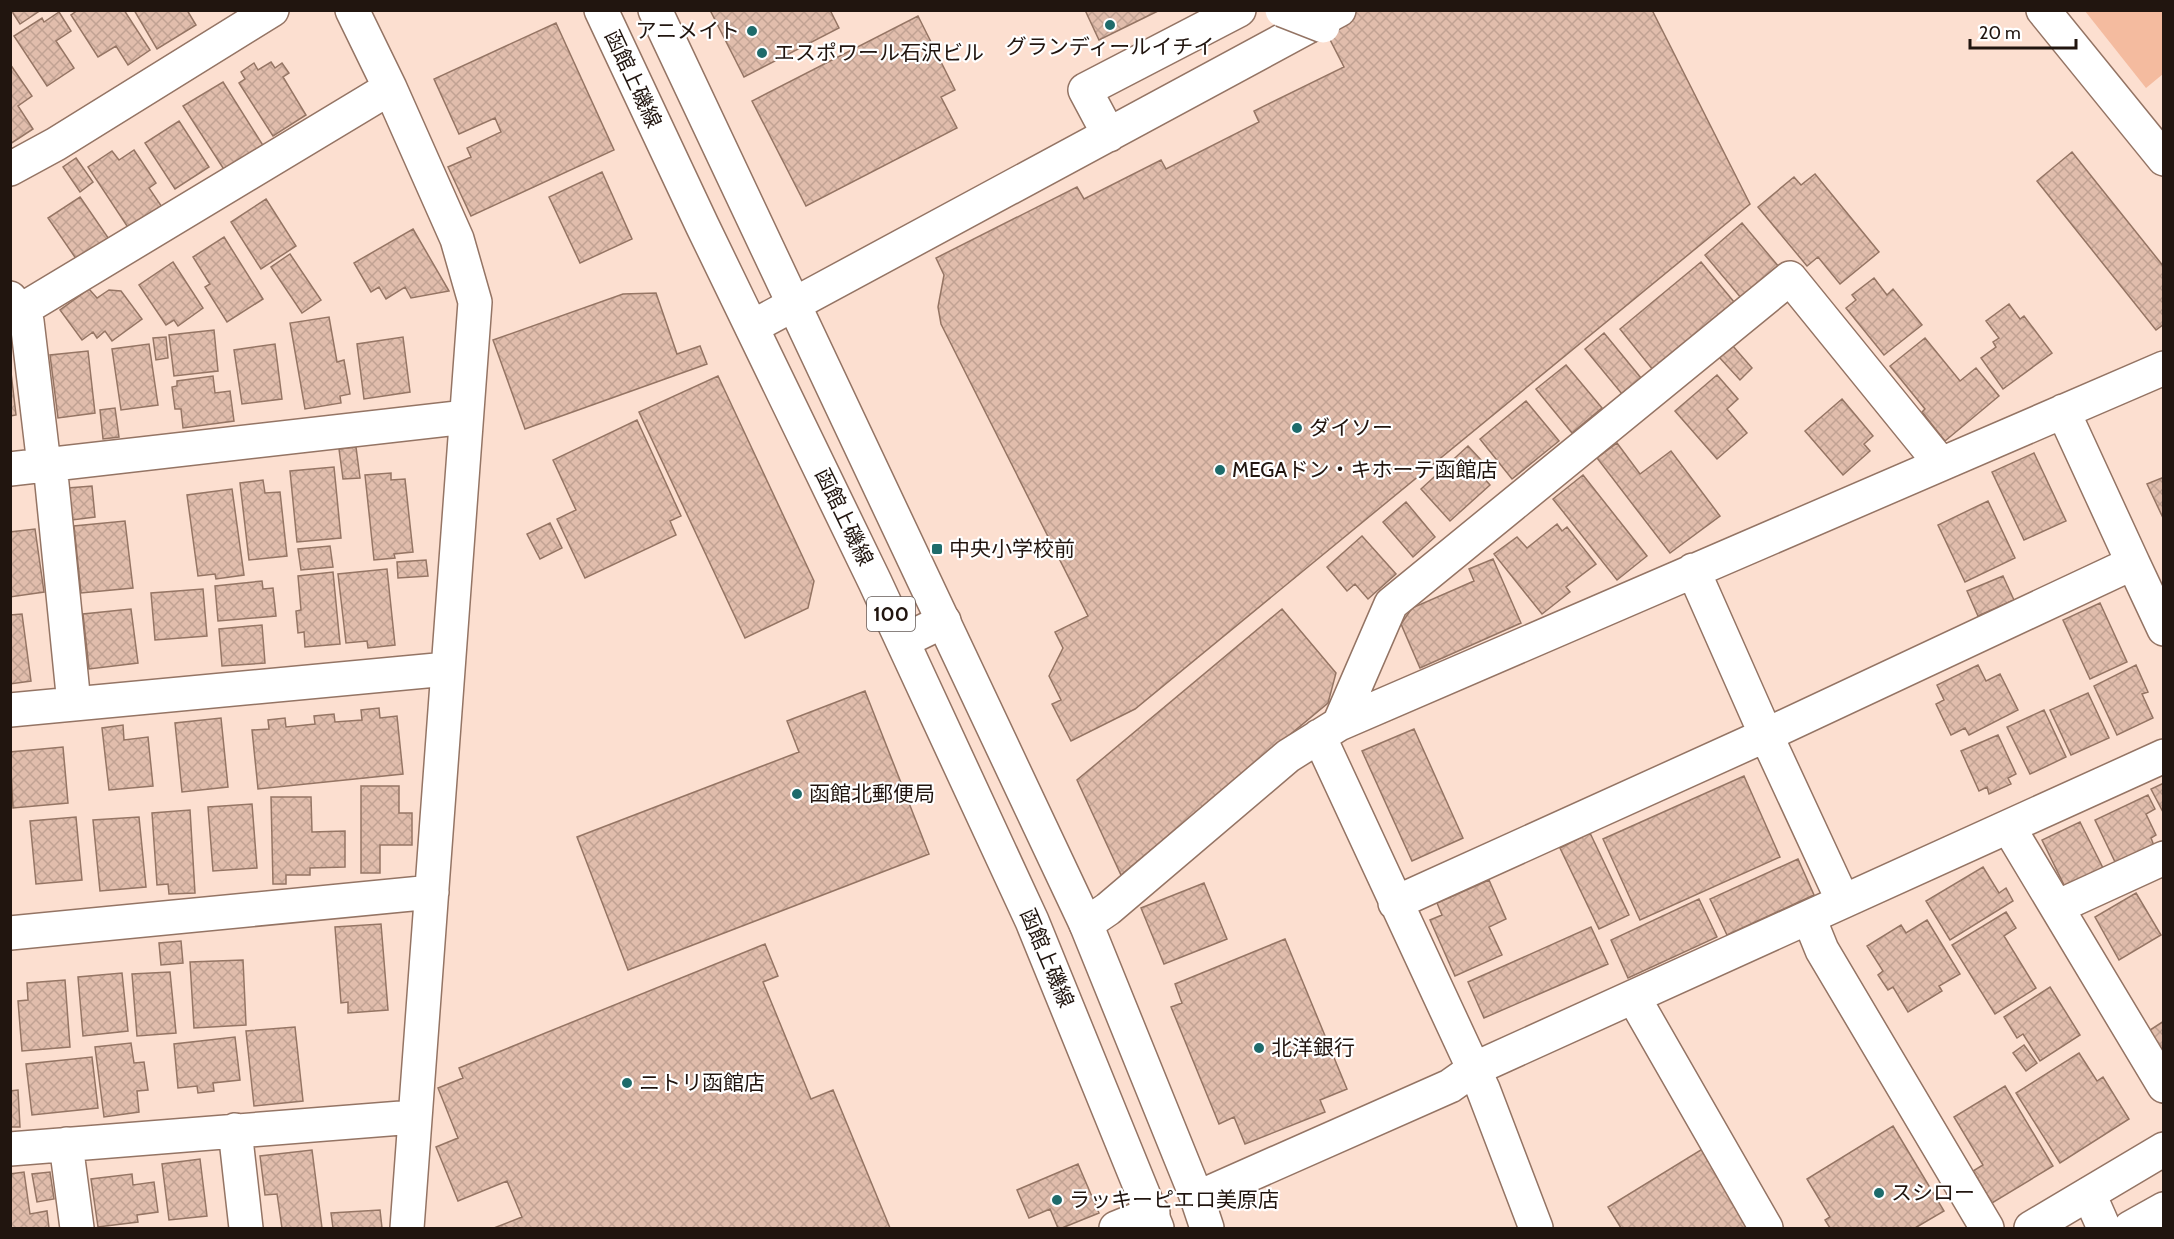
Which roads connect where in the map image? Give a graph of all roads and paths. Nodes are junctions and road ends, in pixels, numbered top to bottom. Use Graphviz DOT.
graph roads {
  1 [pos="272,10"];
  2 [pos="351,10"];
  3 [pos="601,10"];
  4 [pos="655,10"];
  5 [pos="1239,10"];
  6 [pos="1282,10"];
  7 [pos="2043,10"];
  8 [pos="1331,18"];
  9 [pos="390,88"];
  10 [pos="1109,135"];
  11 [pos="2163,159"];
  12 [pos="10,170"];
  13 [pos="15,305"];
  14 [pos="795,305"];
  15 [pos="752,327"];
  16 [pos="2163,368"];
  17 [pos="2063,411"];
  18 [pos="466,417"];
  19 [pos="1941,464"];
  20 [pos="47,465"];
  21 [pos="10,470"];
  22 [pos="2133,563"];
  23 [pos="1693,570"];
  24 [pos="944,621"];
  25 [pos="2163,629"];
  26 [pos="903,641"];
  27 [pos="447,669"];
  28 [pos="74,704"];
  29 [pos="10,710"];
  30 [pos="1329,730"];
  31 [pos="1766,735"];
  32 [pos="2163,756"];
  33 [pos="2009,828"];
  34 [pos="2163,858"];
  35 [pos="432,892"];
  36 [pos="1843,901"];
  37 [pos="1395,903"];
  38 [pos="2057,907"];
  39 [pos="1809,918"];
  40 [pos="1086,924"];
  41 [pos="10,933"];
  42 [pos="1634,998"];
  43 [pos="1474,1069"];
  44 [pos="2163,1086"];
  45 [pos="414,1117"];
  46 [pos="235,1130"];
  47 [pos="66,1144"];
  48 [pos="10,1149"];
  49 [pos="2163,1149"];
  50 [pos="2090,1194"];
  51 [pos="2163,1209"];
  52 [pos="1202,1213"];
  53 [pos="1155,1221"];
  54 [pos="77,1228"];
  55 [pos="246,1228"];
  56 [pos="407,1228"];
  57 [pos="1116,1228"];
  58 [pos="1536,1228"];
  59 [pos="1766,1228"];
  60 [pos="1987,1228"];
  61 [pos="2031,1228"];
  62 [pos="2104,1228"];
  63 [pos="2130,1228"];
  1 -- 12 [label="street"];
  2 -- 9 [label="street"];
  3 -- 15 [label="street, 函館上磯線 / 100"];
  4 -- 14 [label="street, 100"];
  5 -- 10 [label="street"];
  6 -- 8 [label="street, bridge"];
  7 -- 11 [label="street"];
  8 -- 10 [label="street"];
  9 -- 13 [label="street"];
  9 -- 18 [label="street"];
  10 -- 14 [label="street"];
  13 -- 20 [label="street"];
  14 -- 15 [label="street"];
  14 -- 24 [label="street, 100"];
  15 -- 26 [label="street, 函館上磯線 / 100"];
  16 -- 17 [label="street"];
  17 -- 19 [label="street"];
  17 -- 22 [label="street"];
  18 -- 20 [label="street"];
  18 -- 27 [label="street"];
  19 -- 23 [label="street"];
  19 -- 30 [label="street"];
  20 -- 21 [label="street"];
  20 -- 28 [label="street"];
  22 -- 25 [label="street"];
  22 -- 31 [label="street"];
  23 -- 30 [label="street"];
  23 -- 31 [label="street"];
  24 -- 26 [label="street"];
  24 -- 40 [label="street, 100"];
  26 -- 53 [label="street, 函館上磯線 / 100"];
  27 -- 28 [label="street"];
  27 -- 35 [label="street"];
  28 -- 29 [label="street"];
  30 -- 37 [label="street"];
  30 -- 40 [label="street"];
  31 -- 36 [label="street"];
  31 -- 37 [label="street"];
  32 -- 33 [label="street"];
  33 -- 36 [label="street"];
  33 -- 38 [label="street"];
  34 -- 38 [label="street"];
  35 -- 41 [label="street"];
  35 -- 45 [label="street"];
  36 -- 39 [label="street"];
  37 -- 43 [label="street"];
  38 -- 44 [label="street"];
  39 -- 42 [label="street"];
  39 -- 60 [label="street"];
  40 -- 52 [label="street, 100"];
  42 -- 43 [label="street"];
  42 -- 59 [label="street"];
  43 -- 52 [label="street"];
  43 -- 58 [label="street"];
  45 -- 46 [label="street"];
  45 -- 56 [label="street"];
  46 -- 47 [label="street"];
  46 -- 55 [label="street"];
  47 -- 48 [label="street"];
  47 -- 54 [label="street"];
  49 -- 50 [label="street"];
  50 -- 61 [label="street"];
  50 -- 62 [label="street"];
  51 -- 63 [label="street"];
  53 -- 57 [label="street"];
}
